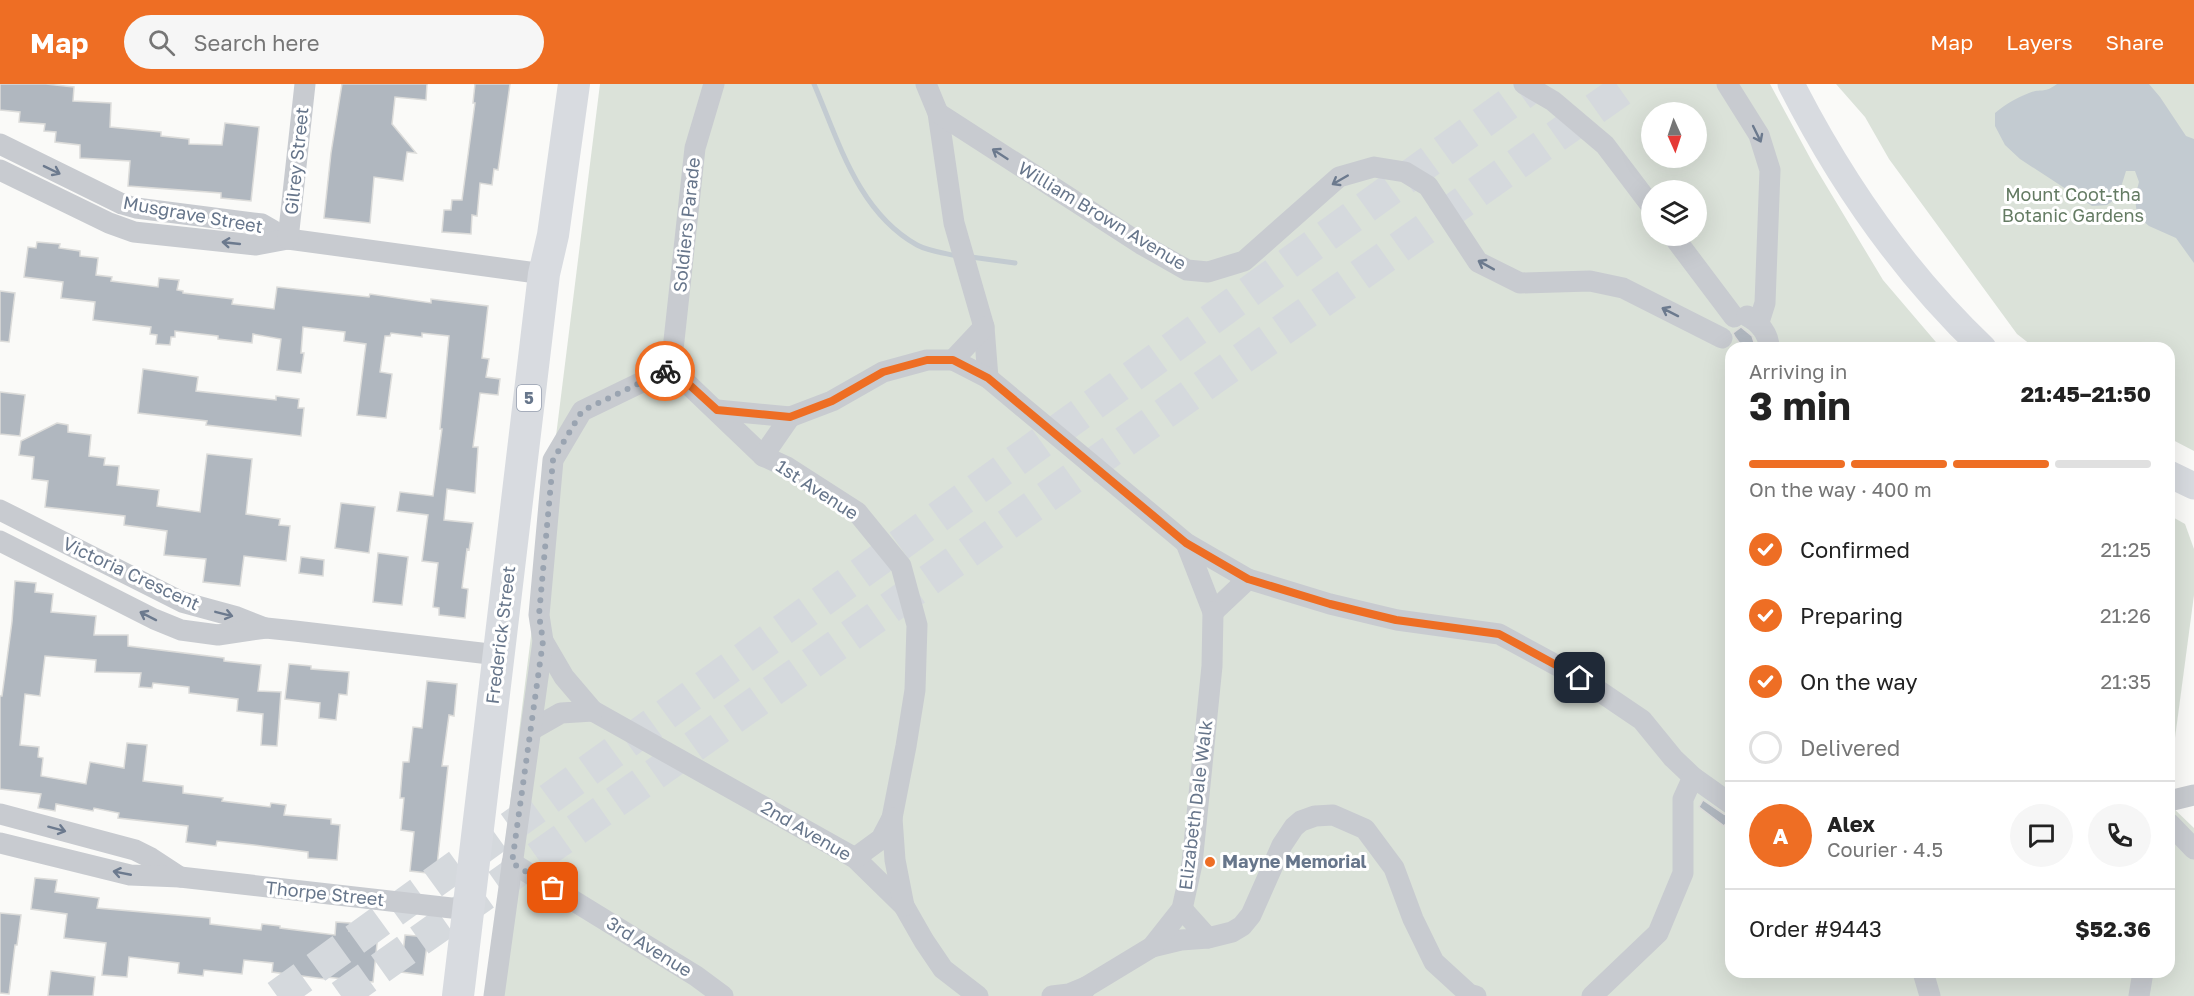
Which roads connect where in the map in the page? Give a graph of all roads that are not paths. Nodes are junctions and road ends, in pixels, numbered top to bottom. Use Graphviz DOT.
graph roads {
  1 [pos="305,84"];
  2 [pos="559,84"];
  3 [pos="574,84"];
  4 [pos="714,84"];
  5 [pos="927,84"];
  6 [pos="1524,84"];
  7 [pos="1727,84"];
  8 [pos="1791,84"];
  9 [pos="938,113"];
  10 [pos="0,144"];
  11 [pos="0,170"];
  12 [pos="1641,192"];
  13 [pos="288,239"];
  14 [pos="1681,246"];
  15 [pos="544,274"];
  16 [pos="1734,317"];
  17 [pos="1759,322"];
  18 [pos="984,327"];
  19 [pos="1725,342"];
  20 [pos="1727,342"];
  21 [pos="1768,342"];
  22 [pos="1977,342"];
  23 [pos="953,360"];
  24 [pos="671,368"];
  25 [pos="988,378"];
  26 [pos="717,410"];
  27 [pos="790,417"];
  28 [pos="763,456"];
  29 [pos="2175,477"];
  30 [pos="2194,486"];
  31 [pos="0,510"];
  32 [pos="0,541"];
  33 [pos="1186,543"];
  34 [pos="1248,579"];
  35 [pos="1213,612"];
  36 [pos="266,628"];
  37 [pos="543,641"];
  38 [pos="498,655"];
  39 [pos="593,711"];
  40 [pos="531,730"];
  41 [pos="1693,777"];
  42 [pos="2194,795"];
  43 [pos="1725,800"];
  44 [pos="2175,800"];
  45 [pos="0,814"];
  46 [pos="892,818"];
  47 [pos="2175,829"];
  48 [pos="0,843"];
  49 [pos="2194,849"];
  50 [pos="855,858"];
  51 [pos="512,863"];
  52 [pos="180,877"];
  53 [pos="904,906"];
  54 [pos="1182,909"];
  55 [pos="469,910"];
  56 [pos="1208,938"];
  57 [pos="1152,947"];
  58 [pos="1925,978"];
  59 [pos="2142,978"];
  60 [pos="1084,992"];
  61 [pos="458,996"];
  62 [pos="494,996"];
  63 [pos="723,996"];
  64 [pos="978,996"];
  65 [pos="1052,996"];
  66 [pos="1476,996"];
  67 [pos="1592,996"];
  68 [pos="1930,996"];
  69 [pos="2139,996"];
  1 -- 13 [label="street, Gilrey Street"];
  2 -- 15 [label="highway, Frederick Street / 5"];
  3 -- 15 [label="highway, Frederick Street / 5"];
  4 -- 24 [label="street, Soldiers Parade"];
  5 -- 9 [label="street"];
  6 -- 12 [label="street"];
  7 -- 17 [label="street, one-way"];
  8 -- 22 [label="main road"];
  9 -- 18 [label="street"];
  19 -- 9 [label="street, William Brown Avenue, one-way"];
  10 -- 13 [label="street, Musgrave Street, one-way"];
  13 -- 11 [label="street, Musgrave Street, one-way"];
  13 -- 15 [label="street, Musgrave Street"];
  14 -- 16 [label="street"];
  15 -- 38 [label="highway, Frederick Street / 5"];
  16 -- 17 [label="street"];
  16 -- 20 [label="street"];
  17 -- 21 [label="street"];
  18 -- 23 [label="street"];
  18 -- 25 [label="street"];
  23 -- 25 [label="street"];
  23 -- 27 [label="street"];
  24 -- 26 [label="street, 1st Avenue"];
  24 -- 37 [label="street"];
  25 -- 33 [label="street"];
  26 -- 27 [label="street"];
  26 -- 28 [label="street, 1st Avenue"];
  27 -- 28 [label="street"];
  28 -- 46 [label="street, 1st Avenue"];
  29 -- 30 [label="main road"];
  31 -- 36 [label="street, Victoria Crescent, one-way"];
  36 -- 32 [label="street, Victoria Crescent, one-way"];
  33 -- 34 [label="street"];
  33 -- 35 [label="street"];
  34 -- 35 [label="street"];
  34 -- 41 [label="street"];
  35 -- 54 [label="street, Elizabeth Dale Walk"];
  36 -- 38 [label="street, Victoria Crescent"];
  37 -- 39 [label="street"];
  37 -- 40 [label="street"];
  38 -- 55 [label="highway, Frederick Street / 5"];
  39 -- 40 [label="street"];
  39 -- 50 [label="street, 2nd Avenue"];
  40 -- 51 [label="street"];
  41 -- 43 [label="street"];
  41 -- 67 [label="street"];
  42 -- 44 [label="street"];
  45 -- 52 [label="street, Thorpe Street, one-way"];
  46 -- 50 [label="street"];
  46 -- 53 [label="street"];
  47 -- 49 [label="street"];
  52 -- 48 [label="street, Thorpe Street, one-way"];
  50 -- 53 [label="street, 2nd Avenue"];
  51 -- 62 [label="street"];
  51 -- 63 [label="street, 3rd Avenue"];
  52 -- 55 [label="street, Thorpe Street"];
  53 -- 64 [label="street, 2nd Avenue"];
  54 -- 56 [label="street"];
  54 -- 57 [label="street, Elizabeth Dale Walk"];
  55 -- 61 [label="highway, Frederick Street / 5"];
  56 -- 57 [label="street"];
  56 -- 66 [label="street"];
  57 -- 60 [label="street, Elizabeth Dale Walk"];
  58 -- 68 [label="street"];
  59 -- 69 [label="street"];
  60 -- 65 [label="street, Elizabeth Dale Walk"];
}
